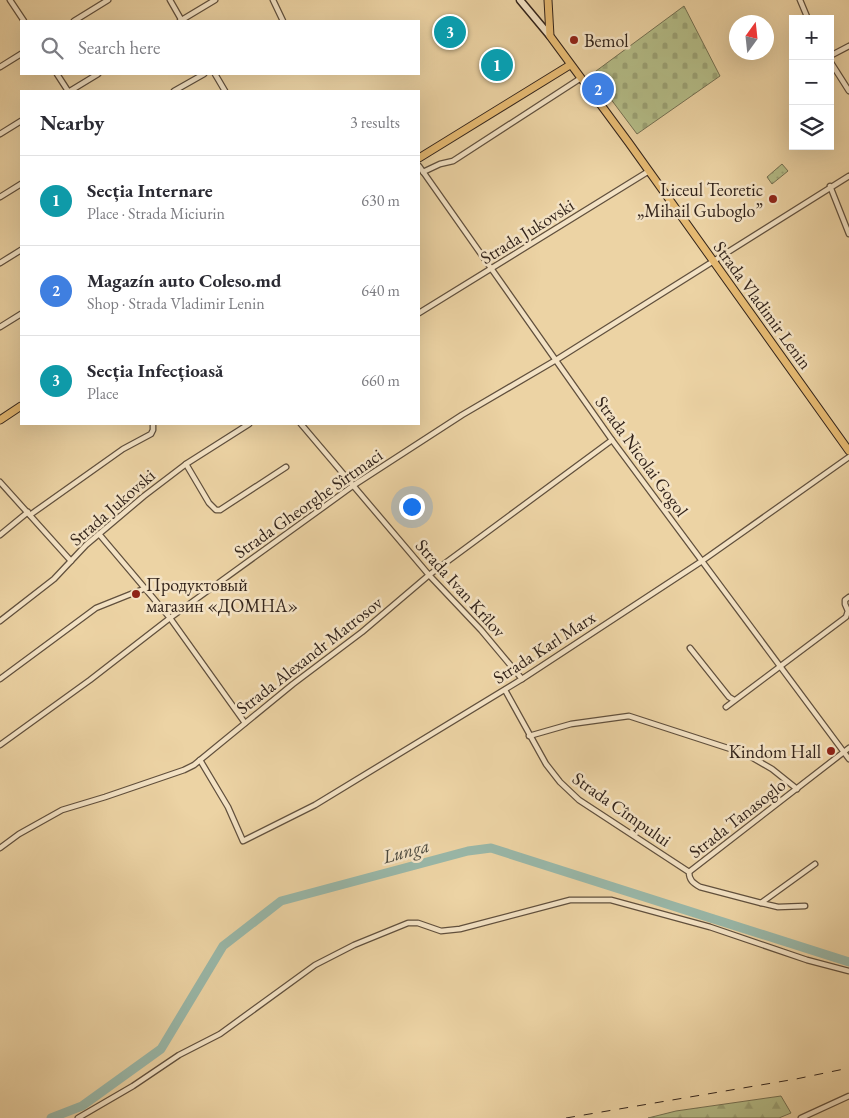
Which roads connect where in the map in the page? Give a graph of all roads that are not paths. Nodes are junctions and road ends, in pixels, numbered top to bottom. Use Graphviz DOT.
graph roads {
  1 [pos="10,0"];
  2 [pos="108,0"];
  3 [pos="170,0"];
  4 [pos="215,0"];
  5 [pos="273,0"];
  6 [pos="520,0"];
  7 [pos="548,0"];
  8 [pos="800,0"];
  9 [pos="806,15"];
  10 [pos="23,20"];
  11 [pos="76,20"];
  12 [pos="180,20"];
  13 [pos="183,20"];
  14 [pos="283,20"];
  15 [pos="550,36"];
  16 [pos="849,46"];
  17 [pos="834,54"];
  18 [pos="20,55"];
  19 [pos="570,65"];
  20 [pos="0,66"];
  21 [pos="834,68"];
  22 [pos="58,75"];
  23 [pos="96,75"];
  24 [pos="202,75"];
  25 [pos="216,75"];
  26 [pos="581,78"];
  27 [pos="68,90"];
  28 [pos="71,90"];
  29 [pos="176,90"];
  30 [pos="225,90"];
  31 [pos="849,91"];
  32 [pos="20,122"];
  33 [pos="0,134"];
  34 [pos="420,157"];
  35 [pos="420,168"];
  36 [pos="649,171"];
  37 [pos="423,172"];
  38 [pos="849,176"];
  39 [pos="20,185"];
  40 [pos="830,186"];
  41 [pos="0,197"];
  42 [pos="849,234"];
  43 [pos="20,251"];
  44 [pos="714,261"];
  45 [pos="0,263"];
  46 [pos="491,269"];
  47 [pos="420,312"];
  48 [pos="20,315"];
  49 [pos="0,327"];
  50 [pos="556,360"];
  51 [pos="20,407"];
  52 [pos="0,420"];
  53 [pos="153,425"];
  54 [pos="247,425"];
  55 [pos="302,425"];
  56 [pos="612,440"];
  57 [pos="849,451"];
  58 [pos="849,458"];
  59 [pos="186,464"];
  60 [pos="286,467"];
  61 [pos="0,482"];
  62 [pos="354,486"];
  63 [pos="29,514"];
  64 [pos="0,534"];
  65 [pos="100,534"];
  66 [pos="72,561"];
  67 [pos="702,561"];
  68 [pos="429,575"];
  69 [pos="146,588"];
  70 [pos="849,597"];
  71 [pos="170,618"];
  72 [pos="0,621"];
  73 [pos="690,648"];
  74 [pos="780,666"];
  75 [pos="0,679"];
  76 [pos="522,679"];
  77 [pos="504,690"];
  78 [pos="734,700"];
  79 [pos="726,707"];
  80 [pos="245,723"];
  81 [pos="529,736"];
  82 [pos="0,745"];
  83 [pos="849,748"];
  84 [pos="844,752"];
  85 [pos="849,759"];
  86 [pos="200,760"];
  87 [pos="797,789"];
  88 [pos="0,848"];
  89 [pos="815,864"];
  90 [pos="689,872"];
  91 [pos="761,903"];
  92 [pos="805,906"];
  93 [pos="849,972"];
  94 [pos="849,1096"];
  95 [pos="78,1118"];
  96 [pos="801,1118"];
  1 -- 10 [label="street"];
  2 -- 11 [label="street"];
  3 -- 12 [label="street"];
  4 -- 13 [label="street"];
  5 -- 14 [label="street"];
  6 -- 15 [label="main road"];
  7 -- 15 [label="main road"];
  8 -- 9 [label="street"];
  15 -- 19 [label="main road, Strada Vladimir Lenin"];
  16 -- 17 [label="street"];
  18 -- 20 [label="street"];
  19 -- 26 [label="main road, Strada Vladimir Lenin"];
  19 -- 34 [label="main road"];
  21 -- 31 [label="street"];
  22 -- 27 [label="street"];
  23 -- 28 [label="street"];
  24 -- 29 [label="street"];
  25 -- 30 [label="street"];
  26 -- 36 [label="main road, Strada Vladimir Lenin"];
  26 -- 37 [label="street"];
  32 -- 33 [label="street"];
  35 -- 37 [label="street, Strada Nicolai Gogol"];
  36 -- 44 [label="main road, Strada Vladimir Lenin"];
  36 -- 46 [label="street, Strada Jukovski"];
  37 -- 46 [label="street, Strada Nicolai Gogol"];
  38 -- 40 [label="street, Strada Gheorghe Sîrtmaci"];
  39 -- 41 [label="street"];
  40 -- 42 [label="street"];
  40 -- 44 [label="street, Strada Gheorghe Sîrtmaci"];
  43 -- 45 [label="street"];
  44 -- 50 [label="street, Strada Gheorghe Sîrtmaci"];
  44 -- 57 [label="main road, Strada Vladimir Lenin"];
  46 -- 47 [label="street, Strada Jukovski"];
  46 -- 50 [label="street, Strada Nicolai Gogol"];
  48 -- 49 [label="street"];
  50 -- 56 [label="street, Strada Nicolai Gogol"];
  50 -- 62 [label="street, Strada Gheorghe Sîrtmaci"];
  51 -- 52 [label="main road"];
  53 -- 63 [label="street"];
  54 -- 59 [label="street, Strada Jukovski"];
  55 -- 62 [label="street, Strada Ivan Krîlov"];
  56 -- 67 [label="street, Strada Nicolai Gogol"];
  56 -- 68 [label="street, Strada Alexandr Matrosov"];
  58 -- 67 [label="street, Strada Karl Marx"];
  59 -- 60 [label="street"];
  59 -- 65 [label="street, Strada Jukovski"];
  61 -- 63 [label="street"];
  62 -- 68 [label="street, Strada Ivan Krîlov"];
  62 -- 71 [label="street, Strada Gheorghe Sîrtmaci"];
  63 -- 64 [label="street"];
  63 -- 66 [label="street"];
  65 -- 66 [label="street, Strada Jukovski"];
  65 -- 69 [label="street"];
  66 -- 72 [label="street, Strada Jukovski"];
  67 -- 74 [label="street, Strada Nicolai Gogol"];
  67 -- 76 [label="street, Strada Karl Marx"];
  68 -- 76 [label="street, Strada Ivan Krîlov"];
  68 -- 80 [label="street, Strada Alexandr Matrosov"];
  69 -- 71 [label="street"];
  69 -- 75 [label="street"];
  70 -- 74 [label="street"];
  71 -- 80 [label="street"];
  71 -- 82 [label="street, Strada Gheorghe Sîrtmaci"];
  73 -- 78 [label="street"];
  74 -- 78 [label="street"];
  74 -- 84 [label="street, Strada Nicolai Gogol"];
  76 -- 77 [label="street, Strada Karl Marx"];
  77 -- 81 [label="street, Strada Cîmpului"];
  77 -- 86 [label="street, Strada Karl Marx"];
  78 -- 79 [label="street"];
  80 -- 86 [label="street, Strada Alexandr Matrosov"];
  81 -- 87 [label="street"];
  81 -- 90 [label="street, Strada Cîmpului"];
  83 -- 84 [label="street, Strada Tanasoglo"];
  84 -- 85 [label="street, Strada Nicolai Gogol"];
  84 -- 87 [label="street, Strada Tanasoglo"];
  86 -- 88 [label="street, Strada Alexandr Matrosov"];
  87 -- 90 [label="street, Strada Tanasoglo"];
  89 -- 91 [label="street"];
  90 -- 91 [label="street, Strada Cîmpului"];
  91 -- 92 [label="street, Strada Cîmpului"];
  93 -- 95 [label="street"];
  94 -- 96 [label="street"];
}
